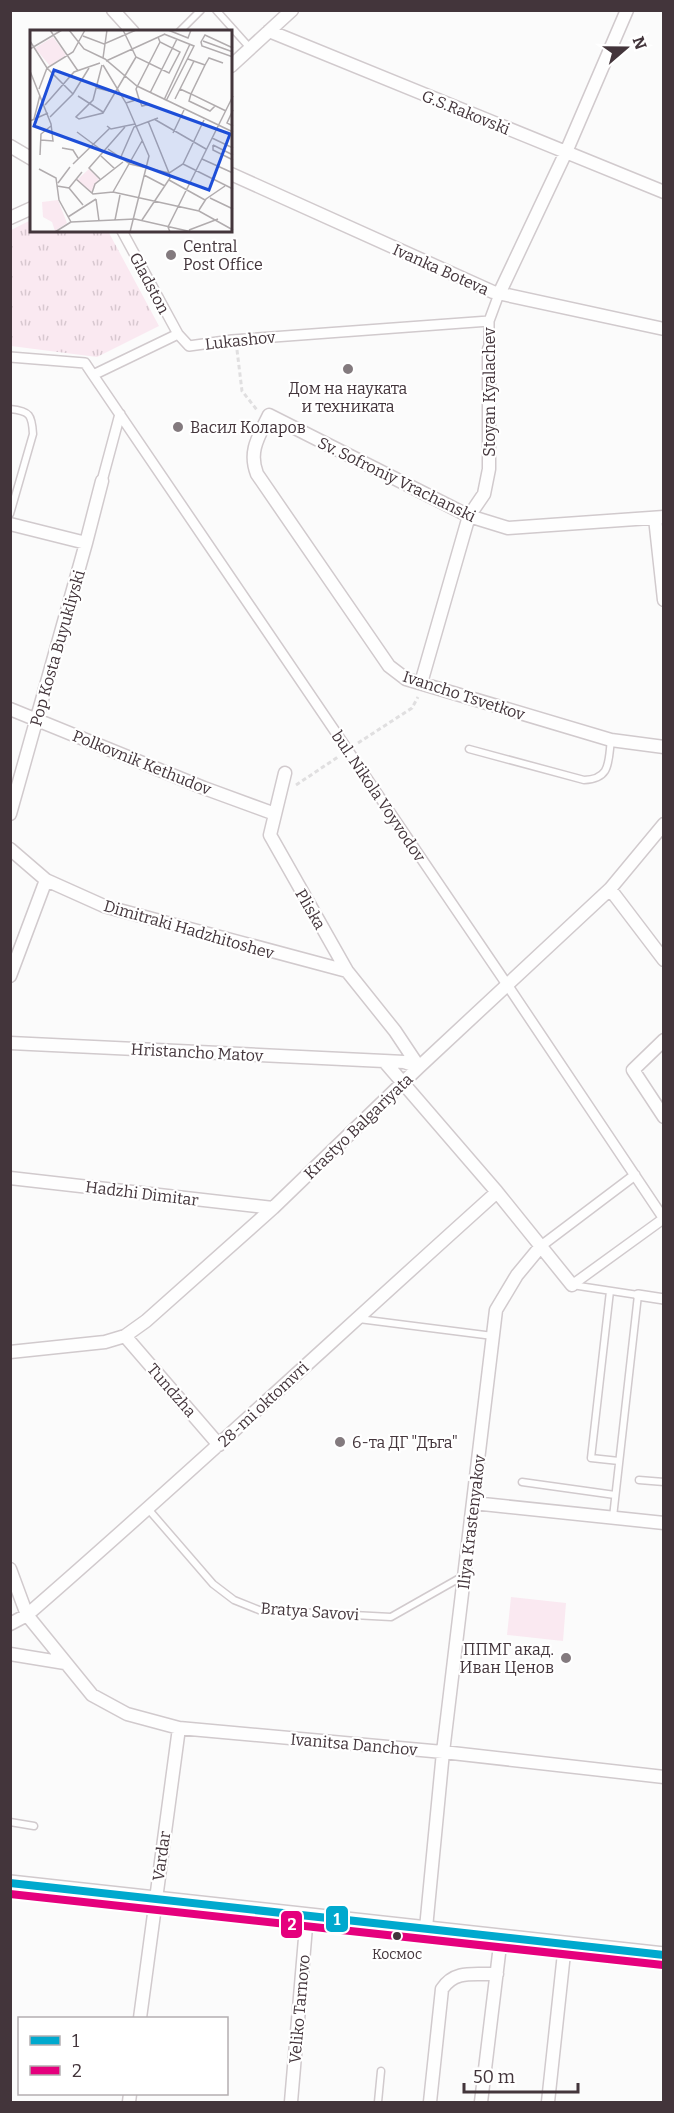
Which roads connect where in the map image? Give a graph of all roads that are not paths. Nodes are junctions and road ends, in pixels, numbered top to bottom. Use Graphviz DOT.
graph roads {
  1 [pos="113,10"];
  2 [pos="201,10"];
  3 [pos="216,10"];
  4 [pos="292,10"];
  5 [pos="627,10"];
  6 [pos="131,30"];
  7 [pos="181,30"];
  8 [pos="269,31"];
  9 [pos="251,48"];
  10 [pos="232,65"];
  11 [pos="10,146"];
  12 [pos="566,152"];
  13 [pos="30,158"];
  14 [pos="232,174"];
  15 [pos="663,192"];
  16 [pos="30,209"];
  17 [pos="10,218"];
  18 [pos="123,232"];
  19 [pos="500,294"];
  20 [pos="489,321"];
  21 [pos="663,329"];
  22 [pos="178,334"];
  23 [pos="489,349"];
  24 [pos="10,357"];
  25 [pos="93,375"];
  26 [pos="10,410"];
  27 [pos="120,414"];
  28 [pos="258,439"];
  29 [pos="102,481"];
  30 [pos="10,514"];
  31 [pos="469,516"];
  32 [pos="659,518"];
  33 [pos="10,524"];
  34 [pos="86,543"];
  35 [pos="663,600"];
  36 [pos="421,683"];
  37 [pos="10,709"];
  38 [pos="38,720"];
  39 [pos="611,740"];
  40 [pos="663,747"];
  41 [pos="469,749"];
  42 [pos="285,773"];
  43 [pos="10,814"];
  44 [pos="274,814"];
  45 [pos="663,824"];
  46 [pos="10,849"];
  47 [pos="45,880"];
  48 [pos="610,889"];
  49 [pos="663,960"];
  50 [pos="347,971"];
  51 [pos="10,976"];
  52 [pos="508,986"];
  53 [pos="663,1040"];
  54 [pos="10,1043"];
  55 [pos="384,1061"];
  56 [pos="419,1067"];
  57 [pos="403,1084"];
  58 [pos="663,1117"];
  59 [pos="635,1175"];
  60 [pos="10,1178"];
  61 [pos="497,1192"];
  62 [pos="273,1208"];
  63 [pos="663,1219"];
  64 [pos="542,1246"];
  65 [pos="572,1285"];
  66 [pos="610,1291"];
  67 [pos="638,1295"];
  68 [pos="663,1299"];
  69 [pos="356,1318"];
  70 [pos="125,1336"];
  71 [pos="493,1336"];
  72 [pos="10,1352"];
  73 [pos="219,1445"];
  74 [pos="620,1461"];
  75 [pos="639,1480"];
  76 [pos="522,1482"];
  77 [pos="663,1482"];
  78 [pos="615,1495"];
  79 [pos="473,1503"];
  80 [pos="149,1509"];
  81 [pos="613,1517"];
  82 [pos="663,1523"];
  83 [pos="10,1569"];
  84 [pos="465,1575"];
  85 [pos="27,1615"];
  86 [pos="10,1624"];
  87 [pos="10,1654"];
  88 [pos="65,1663"];
  89 [pos="179,1728"];
  90 [pos="442,1752"];
  91 [pos="663,1777"];
  92 [pos="10,1822"];
  93 [pos="34,1826"];
  94 [pos="10,1883"];
  95 [pos="155,1899"];
  96 [pos="307,1915"];
  97 [pos="426,1928"];
  98 [pos="501,1937"];
  99 [pos="565,1944"];
  100 [pos="663,1954"];
  101 [pos="496,1974"];
  102 [pos="140,2017"];
  103 [pos="381,2071"];
  104 [pos="291,2103"];
  105 [pos="378,2103"];
  106 [pos="430,2103"];
  107 [pos="481,2103"];
  108 [pos="548,2103"];
  1 -- 6 [label="street"];
  2 -- 7 [label="lane"];
  3 -- 9 [label="lane"];
  4 -- 8 [label="street"];
  5 -- 12 [label="street, Stoyan Kyalachev"];
  8 -- 9 [label="street"];
  8 -- 12 [label="street, G.S.Rakovski"];
  9 -- 10 [label="street"];
  11 -- 13 [label="street"];
  12 -- 15 [label="street, G.S.Rakovski"];
  12 -- 19 [label="street, Stoyan Kyalachev"];
  14 -- 19 [label="street, Ivanka Boteva"];
  16 -- 17 [label="street"];
  18 -- 22 [label="street, Gladston"];
  19 -- 20 [label="street, Stoyan Kyalachev"];
  19 -- 21 [label="street, Ivanka Boteva"];
  20 -- 22 [label="street, Lukashov"];
  20 -- 23 [label="street, Stoyan Kyalachev"];
  22 -- 25 [label="street"];
  23 -- 31 [label="street, Stoyan Kyalachev"];
  24 -- 25 [label="street"];
  25 -- 27 [label="street, bul. Nikola Voyvodov"];
  26 -- 30 [label="lane"];
  27 -- 29 [label="street"];
  27 -- 52 [label="street, bul. Nikola Voyvodov"];
  28 -- 31 [label="street, Sv. Sofroniy Vrachanski"];
  28 -- 36 [label="street, Ivancho Tsvetkov"];
  29 -- 34 [label="street, Pop Kosta Buyukliyski"];
  31 -- 32 [label="street, Sv. Sofroniy Vrachanski"];
  31 -- 36 [label="street, Stoyan Kyalachev"];
  32 -- 35 [label="street"];
  33 -- 34 [label="street"];
  34 -- 38 [label="street, Pop Kosta Buyukliyski"];
  36 -- 39 [label="street, Ivancho Tsvetkov"];
  37 -- 38 [label="street, Polkovnik Kethudov"];
  38 -- 43 [label="street, Pop Kosta Buyukliyski"];
  38 -- 44 [label="street, Polkovnik Kethudov"];
  39 -- 40 [label="street, Ivancho Tsvetkov"];
  39 -- 41 [label="lane"];
  42 -- 44 [label="street, Pliska"];
  44 -- 50 [label="street, Pliska"];
  45 -- 48 [label="street, Krastyo Balgariyata"];
  46 -- 47 [label="street, Dimitraki Hadzhitoshev"];
  47 -- 50 [label="street, Dimitraki Hadzhitoshev"];
  47 -- 51 [label="street"];
  48 -- 49 [label="street"];
  48 -- 52 [label="street, Krastyo Balgariyata"];
  50 -- 56 [label="street, Pliska"];
  52 -- 56 [label="street, Krastyo Balgariyata"];
  52 -- 59 [label="street, bul. Nikola Voyvodov"];
  53 -- 58 [label="street"];
  54 -- 55 [label="street, Hristancho Matov"];
  55 -- 56 [label="street, Hristancho Matov"];
  55 -- 57 [label="street"];
  56 -- 57 [label="street, Krastyo Balgariyata"];
  57 -- 61 [label="street"];
  57 -- 62 [label="street, Krastyo Balgariyata"];
  59 -- 63 [label="street, bul. Nikola Voyvodov"];
  59 -- 64 [label="street, Iliya Krastenyakov"];
  60 -- 62 [label="street, Hadzhi Dimitar"];
  61 -- 64 [label="street"];
  61 -- 69 [label="street, 28-mi oktomvri"];
  62 -- 70 [label="street, Krastyo Balgariyata"];
  63 -- 65 [label="street"];
  64 -- 65 [label="street"];
  64 -- 71 [label="street, Iliya Krastenyakov"];
  65 -- 66 [label="lane"];
  66 -- 67 [label="lane"];
  66 -- 74 [label="lane"];
  67 -- 68 [label="street"];
  67 -- 74 [label="lane"];
  69 -- 71 [label="lane"];
  69 -- 73 [label="street, 28-mi oktomvri"];
  70 -- 72 [label="street, Krastyo Balgariyata"];
  70 -- 73 [label="street, Tundzha"];
  71 -- 79 [label="street, Iliya Krastenyakov"];
  73 -- 80 [label="street, 28-mi oktomvri"];
  74 -- 78 [label="lane"];
  75 -- 77 [label="lane"];
  76 -- 78 [label="lane"];
  78 -- 81 [label="lane"];
  79 -- 81 [label="street"];
  79 -- 84 [label="street, Iliya Krastenyakov"];
  80 -- 84 [label="lane, Bratya Savovi"];
  80 -- 85 [label="street, 28-mi oktomvri"];
  81 -- 82 [label="street"];
  83 -- 85 [label="street, Ivanitsa Danchov"];
  84 -- 90 [label="street, Iliya Krastenyakov"];
  85 -- 86 [label="street, 28-mi oktomvri"];
  85 -- 88 [label="street, Ivanitsa Danchov"];
  87 -- 88 [label="street"];
  88 -- 89 [label="street, Ivanitsa Danchov"];
  89 -- 90 [label="street, Ivanitsa Danchov"];
  89 -- 95 [label="street, Vardar"];
  90 -- 91 [label="street, Ivanitsa Danchov"];
  90 -- 97 [label="street, Iliya Krastenyakov"];
  92 -- 93 [label="lane"];
  94 -- 95 [label="street"];
  95 -- 96 [label="street"];
  95 -- 102 [label="street, Vardar"];
  96 -- 97 [label="street"];
  96 -- 104 [label="street, Veliko Tarnovo"];
  97 -- 98 [label="street"];
  98 -- 99 [label="street"];
  98 -- 101 [label="street"];
  99 -- 100 [label="street"];
  99 -- 108 [label="street"];
  101 -- 106 [label="street"];
  101 -- 107 [label="street"];
  103 -- 105 [label="lane"];
}
